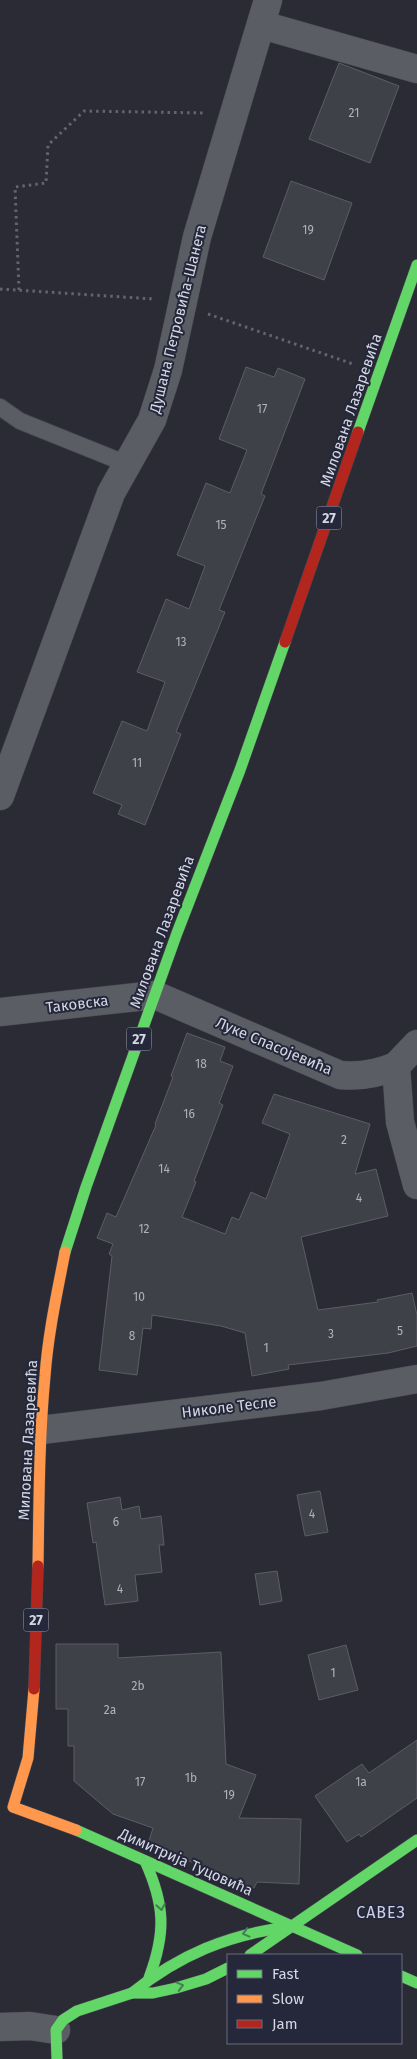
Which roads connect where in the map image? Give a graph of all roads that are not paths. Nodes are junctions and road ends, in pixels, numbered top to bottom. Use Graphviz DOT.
graph roads {
  1 [pos="265,13"];
  2 [pos="417,69"];
  3 [pos="417,265"];
  4 [pos="0,407"];
  5 [pos="127,464"];
  6 [pos="0,796"];
  7 [pos="155,995"];
  8 [pos="0,1012"];
  9 [pos="417,1044"];
  10 [pos="396,1066"];
  11 [pos="417,1185"];
  12 [pos="417,1378"];
  13 [pos="41,1430"];
  14 [pos="0,1802"];
  15 [pos="13,1807"];
  16 [pos="417,1840"];
  17 [pos="145,1861"];
  18 [pos="294,1926"];
  19 [pos="252,1954"];
  20 [pos="355,1954"];
  21 [pos="227,1968"];
  22 [pos="402,1976"];
  23 [pos="149,1978"];
  24 [pos="417,1983"];
  25 [pos="132,1993"];
  26 [pos="0,2027"];
  27 [pos="56,2030"];
  28 [pos="57,2059"];
  1 -- 2 [label="street"];
  1 -- 5 [label="street, Душана Петровића-Шанета"];
  3 -- 7 [label="main road, Милована Лазаревића / 27"];
  4 -- 5 [label="lane"];
  5 -- 6 [label="street, Душана Петровића-Шанета"];
  7 -- 8 [label="street, Таковска"];
  7 -- 10 [label="street, Луке Спасојевића"];
  7 -- 13 [label="main road, Милована Лазаревића / 27"];
  9 -- 10 [label="street, Луке Спасојевића"];
  10 -- 11 [label="street"];
  12 -- 13 [label="street, Николе Тесле"];
  13 -- 15 [label="main road, Милована Лазаревића / 27"];
  14 -- 15 [label="main road, Димитрија Туцовића"];
  15 -- 17 [label="main road, Димитрија Туцовића"];
  16 -- 18 [label="main road"];
  17 -- 18 [label="main road, Димитрија Туцовића"];
  17 -- 23 [label="main road, one-way"];
  18 -- 19 [label="main road"];
  18 -- 20 [label="main road, Димитрија Туцовића"];
  18 -- 23 [label="main road, one-way"];
  25 -- 21 [label="main road, one-way"];
  22 -- 24 [label="main road"];
  23 -- 25 [label="main road"];
  25 -- 27 [label="main road"];
  26 -- 27 [label="street"];
  27 -- 28 [label="main road"];
}
